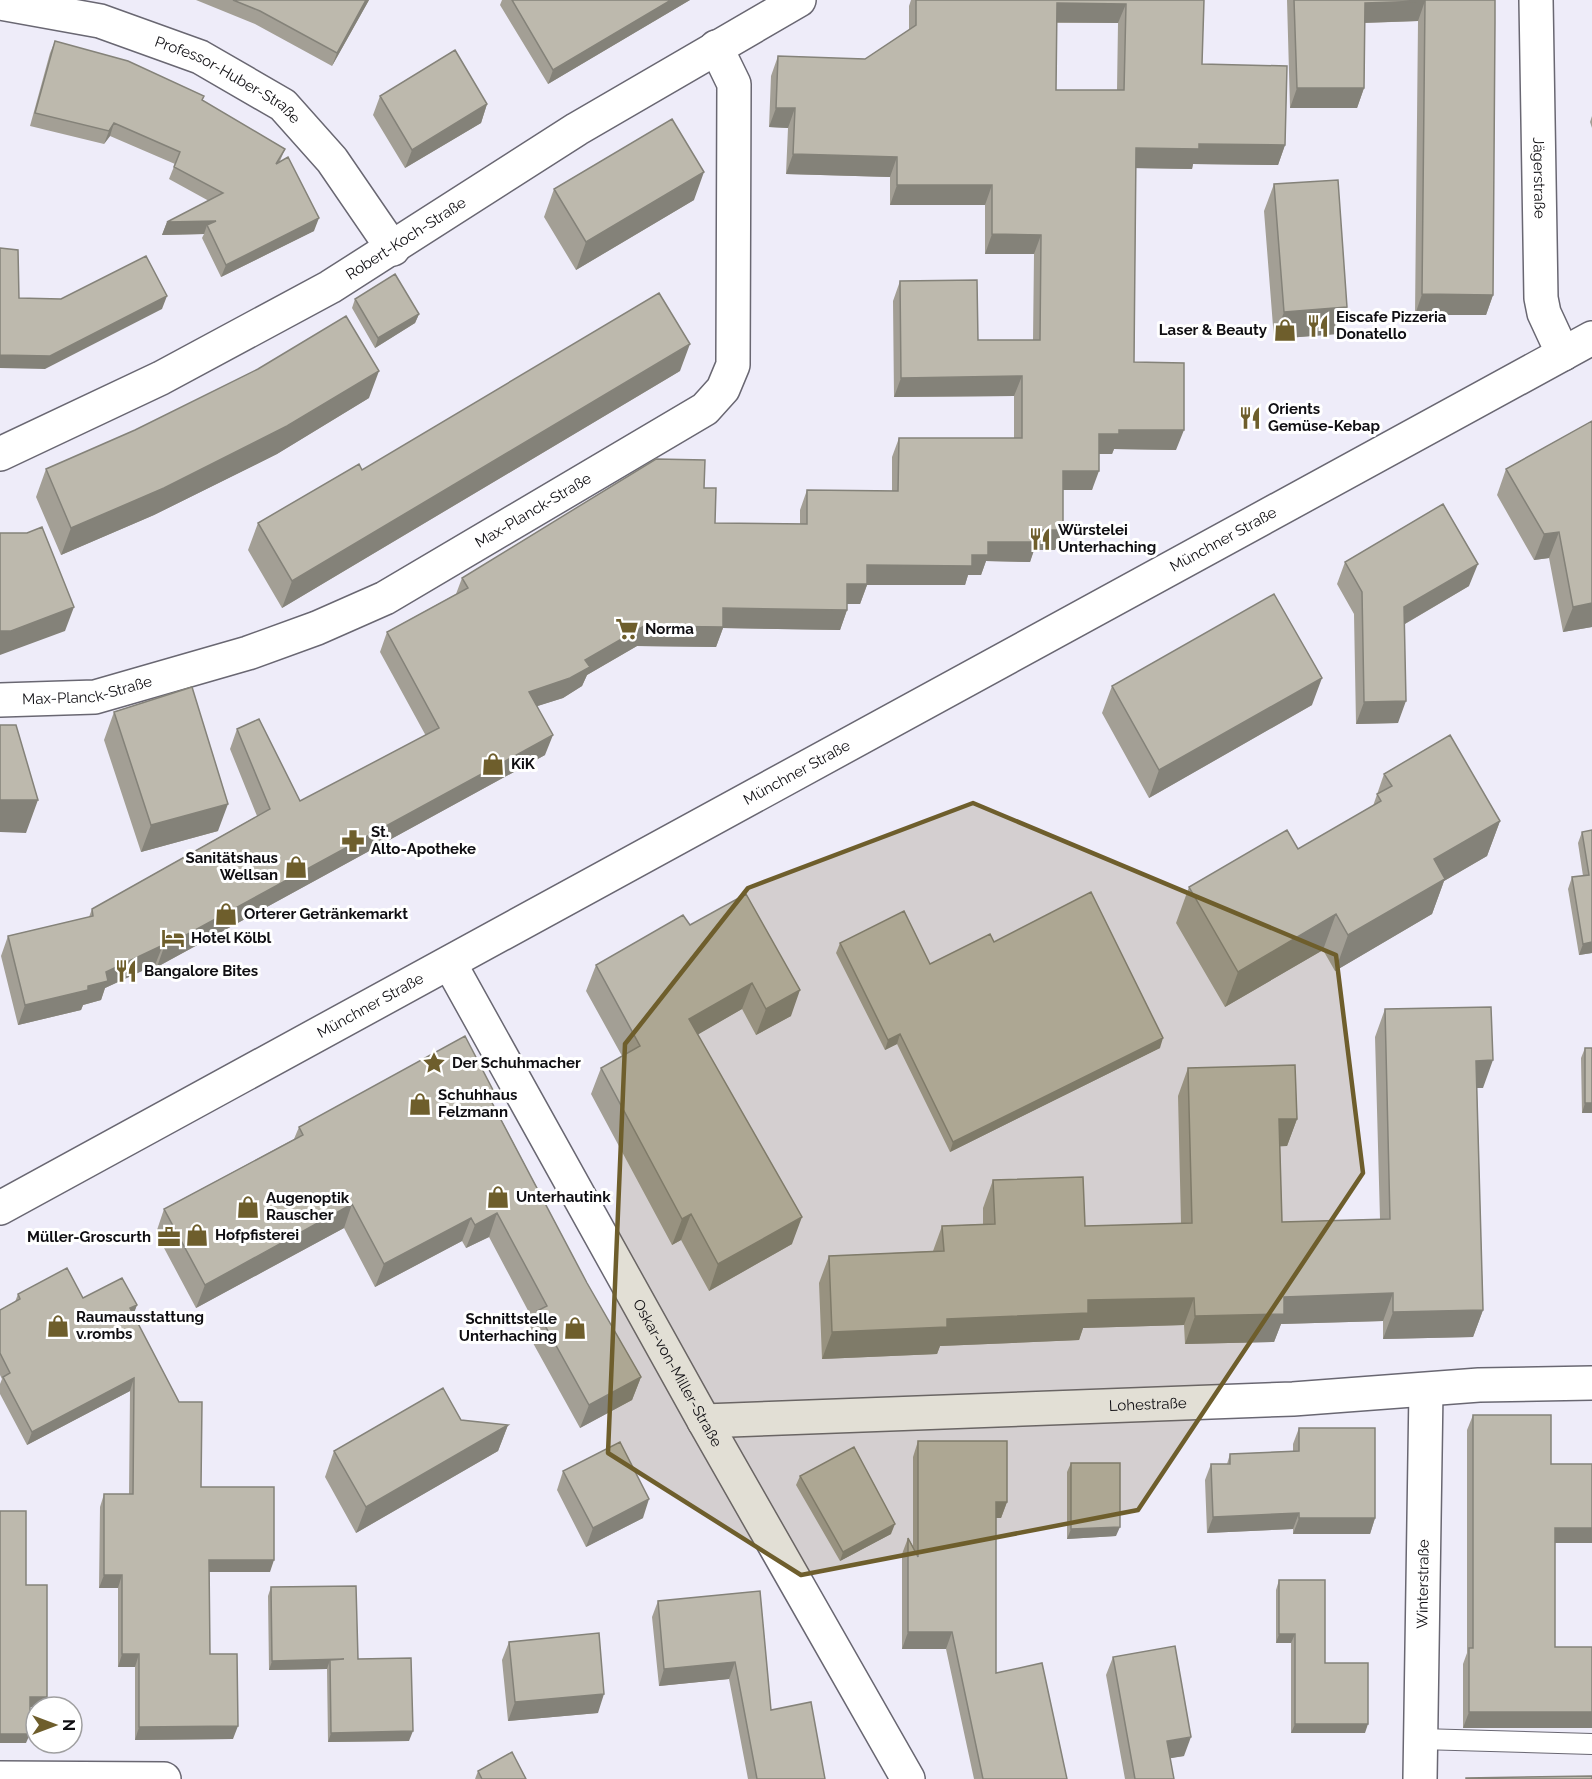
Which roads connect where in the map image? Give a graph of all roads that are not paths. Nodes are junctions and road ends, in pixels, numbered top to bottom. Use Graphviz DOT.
graph roads {
  1 [pos="1536,0"];
  2 [pos="793,2"];
  3 [pos="0,3"];
  4 [pos="716,47"];
  5 [pos="393,249"];
  6 [pos="1592,338"];
  7 [pos="1563,354"];
  8 [pos="0,454"];
  9 [pos="0,700"];
  10 [pos="450,964"];
  11 [pos="0,1208"];
  12 [pos="1592,1383"];
  13 [pos="1426,1390"];
  14 [pos="704,1421"];
  15 [pos="1420,1739"];
  16 [pos="1592,1744"];
  17 [pos="0,1778"];
  18 [pos="164,1779"];
  19 [pos="908,1779"];
  20 [pos="1420,1779"];
  1 -- 7 [label="street, Jägerstraße"];
  2 -- 4 [label="street, Robert-Koch-Straße"];
  3 -- 5 [label="street, Professor-Huber-Straße"];
  4 -- 5 [label="street, Robert-Koch-Straße"];
  4 -- 9 [label="street, Max-Planck-Straße"];
  5 -- 8 [label="street, Robert-Koch-Straße"];
  6 -- 7 [label="street, Münchner Straße"];
  7 -- 10 [label="street, Münchner Straße"];
  10 -- 11 [label="street, Münchner Straße"];
  10 -- 14 [label="street, Oskar-von-Miller-Straße"];
  12 -- 13 [label="street, Lohestraße"];
  13 -- 14 [label="street, Lohestraße"];
  13 -- 15 [label="street, Winterstraße"];
  14 -- 19 [label="street, Oskar-von-Miller-Straße"];
  15 -- 16 [label="lane"];
  15 -- 20 [label="street, Winterstraße"];
  17 -- 18 [label="street"];
}
